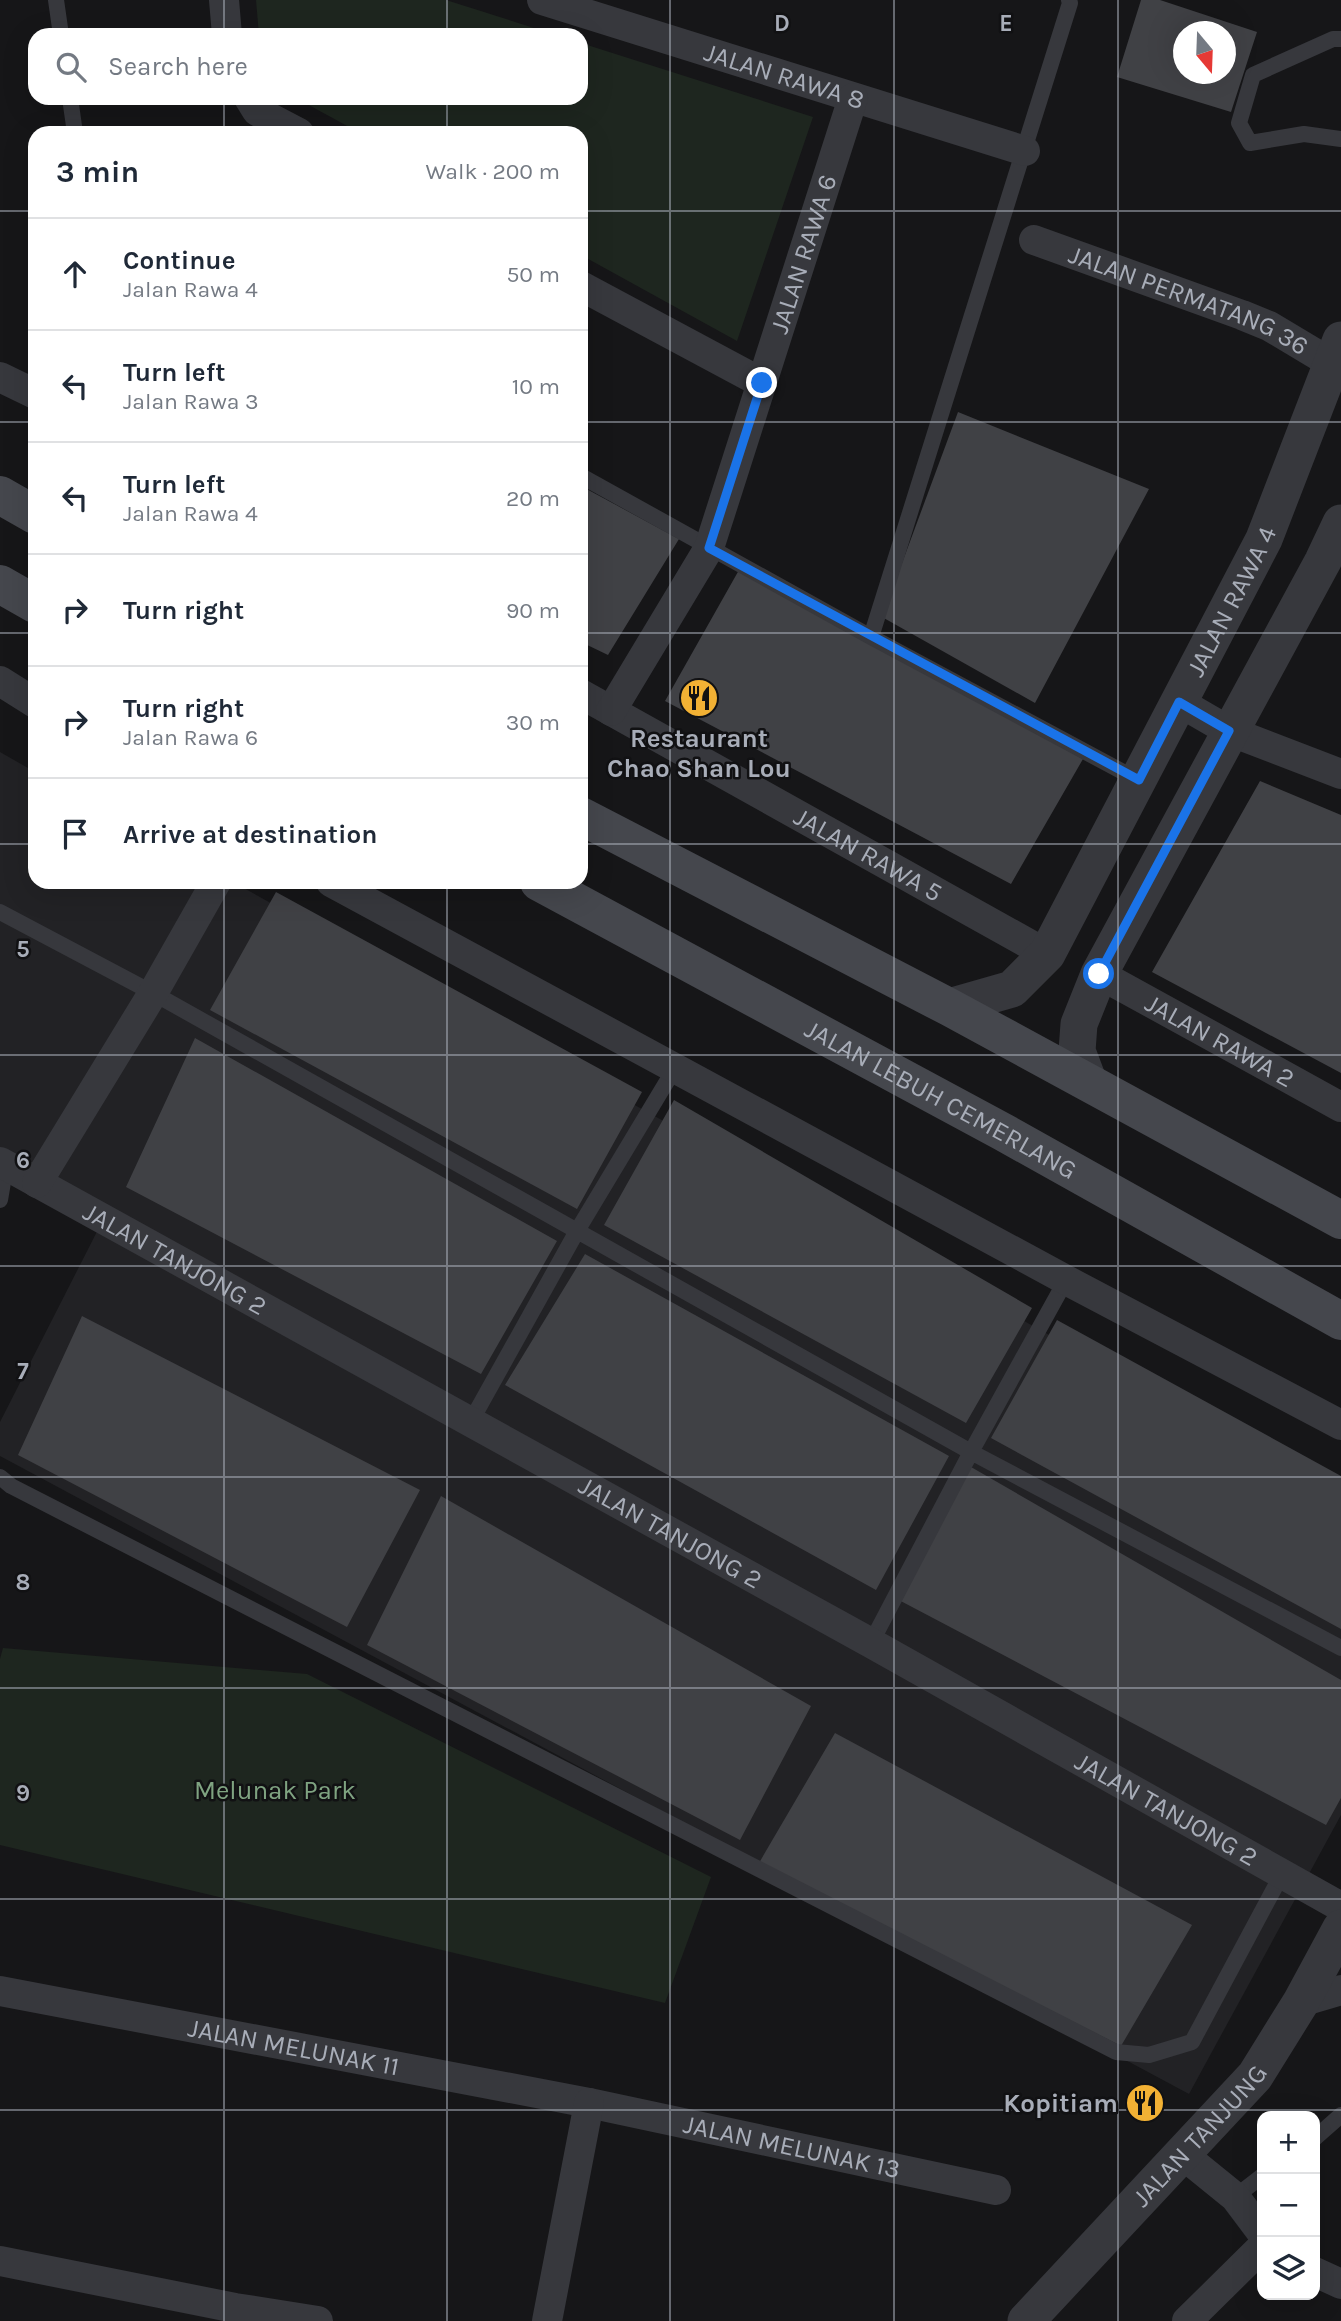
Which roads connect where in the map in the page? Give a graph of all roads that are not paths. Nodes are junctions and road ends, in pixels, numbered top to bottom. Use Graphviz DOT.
graph roads {
  1 [pos="56,0"];
  2 [pos="224,0"];
  3 [pos="542,0"];
  4 [pos="1069,0"];
  5 [pos="60,28"];
  6 [pos="227,28"];
  7 [pos="1341,39"];
  8 [pos="853,98"];
  9 [pos="71,105"];
  10 [pos="253,105"];
  11 [pos="74,126"];
  12 [pos="286,126"];
  13 [pos="1341,139"];
  14 [pos="1025,151"];
  15 [pos="1034,240"];
  16 [pos="588,290"];
  17 [pos="1338,358"];
  18 [pos="0,377"];
  19 [pos="762,383"];
  20 [pos="28,391"];
  21 [pos="588,480"];
  22 [pos="0,495"];
  23 [pos="28,511"];
  24 [pos="1341,523"];
  25 [pos="709,548"];
  26 [pos="1332,565"];
  27 [pos="0,584"];
  28 [pos="28,600"];
  29 [pos="871,637"];
  30 [pos="0,681"];
  31 [pos="588,698"];
  32 [pos="28,699"];
  33 [pos="1179,702"];
  34 [pos="611,711"];
  35 [pos="1229,731"];
  36 [pos="1341,774"];
  37 [pos="1139,780"];
  38 [pos="588,820"];
  39 [pos="212,889"];
  40 [pos="344,889"];
  41 [pos="552,889"];
  42 [pos="0,912"];
  43 [pos="1047,954"];
  44 [pos="1099,974"];
  45 [pos="152,993"];
  46 [pos="949,1007"];
  47 [pos="675,1068"];
  48 [pos="1089,1083"];
  49 [pos="1341,1107"];
  50 [pos="3,1164"];
  51 [pos="37,1183"];
  52 [pos="0,1200"];
  53 [pos="1341,1220"];
  54 [pos="577,1231"];
  55 [pos="1066,1280"];
  56 [pos="1341,1321"];
  57 [pos="470,1423"];
  58 [pos="1341,1425"];
  59 [pos="971,1452"];
  60 [pos="0,1477"];
  61 [pos="871,1643"];
  62 [pos="1341,1648"];
  63 [pos="1282,1874"];
  64 [pos="1341,1907"];
  65 [pos="1341,1928"];
  66 [pos="1341,1990"];
  67 [pos="0,1991"];
  68 [pos="1301,2002"];
  69 [pos="589,2103"];
  70 [pos="1341,2115"];
  71 [pos="1327,2133"];
  72 [pos="1182,2154"];
  73 [pos="1257,2180"];
  74 [pos="996,2190"];
  75 [pos="1235,2197"];
  76 [pos="1257,2226"];
  77 [pos="1257,2252"];
  78 [pos="0,2261"];
  79 [pos="1320,2274"];
  80 [pos="1341,2284"];
  81 [pos="234,2314"];
  82 [pos="318,2321"];
  83 [pos="547,2321"];
  84 [pos="1026,2321"];
  85 [pos="1187,2321"];
  1 -- 5 [label="lane"];
  2 -- 6 [label="street"];
  3 -- 8 [label="street, JALAN RAWA 8"];
  4 -- 14 [label="lane"];
  7 -- 13 [label="lane"];
  8 -- 14 [label="street, JALAN RAWA 8"];
  8 -- 19 [label="street, JALAN RAWA 6"];
  9 -- 11 [label="lane"];
  10 -- 12 [label="street"];
  14 -- 29 [label="lane"];
  15 -- 17 [label="street, JALAN PERMATANG 36"];
  16 -- 19 [label="street"];
  17 -- 33 [label="street, JALAN RAWA 4"];
  18 -- 20 [label="street"];
  19 -- 25 [label="street, JALAN RAWA 6"];
  21 -- 25 [label="lane"];
  22 -- 23 [label="main road"];
  24 -- 26 [label="street"];
  25 -- 29 [label="lane"];
  25 -- 34 [label="street, JALAN RAWA 6"];
  26 -- 35 [label="street"];
  27 -- 28 [label="main road"];
  29 -- 37 [label="lane"];
  30 -- 32 [label="street"];
  31 -- 34 [label="street, JALAN RAWA 5"];
  33 -- 35 [label="street"];
  33 -- 37 [label="street, JALAN RAWA 4"];
  34 -- 43 [label="street, JALAN RAWA 5"];
  35 -- 36 [label="street"];
  35 -- 44 [label="street"];
  37 -- 43 [label="street, JALAN RAWA 4"];
  38 -- 46 [label="main road"];
  39 -- 45 [label="street"];
  40 -- 47 [label="street"];
  41 -- 56 [label="main road, JALAN LEBUH CEMERLANG"];
  42 -- 45 [label="lane"];
  43 -- 46 [label="street, JALAN RAWA 4"];
  44 -- 48 [label="street"];
  44 -- 49 [label="street, JALAN RAWA 2"];
  45 -- 51 [label="street"];
  45 -- 54 [label="lane"];
  46 -- 48 [label="main road"];
  47 -- 54 [label="lane"];
  47 -- 55 [label="street"];
  48 -- 53 [label="main road"];
  50 -- 51 [label="street, JALAN TANJONG 2"];
  50 -- 52 [label="lane"];
  51 -- 57 [label="street, JALAN TANJONG 2"];
  54 -- 57 [label="lane"];
  54 -- 59 [label="lane"];
  55 -- 58 [label="street"];
  55 -- 59 [label="lane"];
  57 -- 61 [label="street, JALAN TANJONG 2"];
  59 -- 61 [label="lane"];
  59 -- 62 [label="lane"];
  60 -- 63 [label="lane"];
  61 -- 63 [label="street, JALAN TANJONG 2"];
  63 -- 64 [label="street, JALAN TANJONG 2"];
  65 -- 68 [label="street, JALAN TANJUNG"];
  66 -- 68 [label="street"];
  67 -- 69 [label="street, JALAN MELUNAK 11"];
  68 -- 72 [label="street, JALAN TANJUNG"];
  69 -- 74 [label="street, JALAN MELUNAK 13"];
  69 -- 83 [label="street"];
  70 -- 71 [label="lane"];
  72 -- 75 [label="street"];
  72 -- 84 [label="street, JALAN TANJUNG"];
  73 -- 75 [label="lane"];
  75 -- 76 [label="street"];
  77 -- 85 [label="street"];
  78 -- 81 [label="street"];
  79 -- 80 [label="street"];
  81 -- 82 [label="street"];
}
